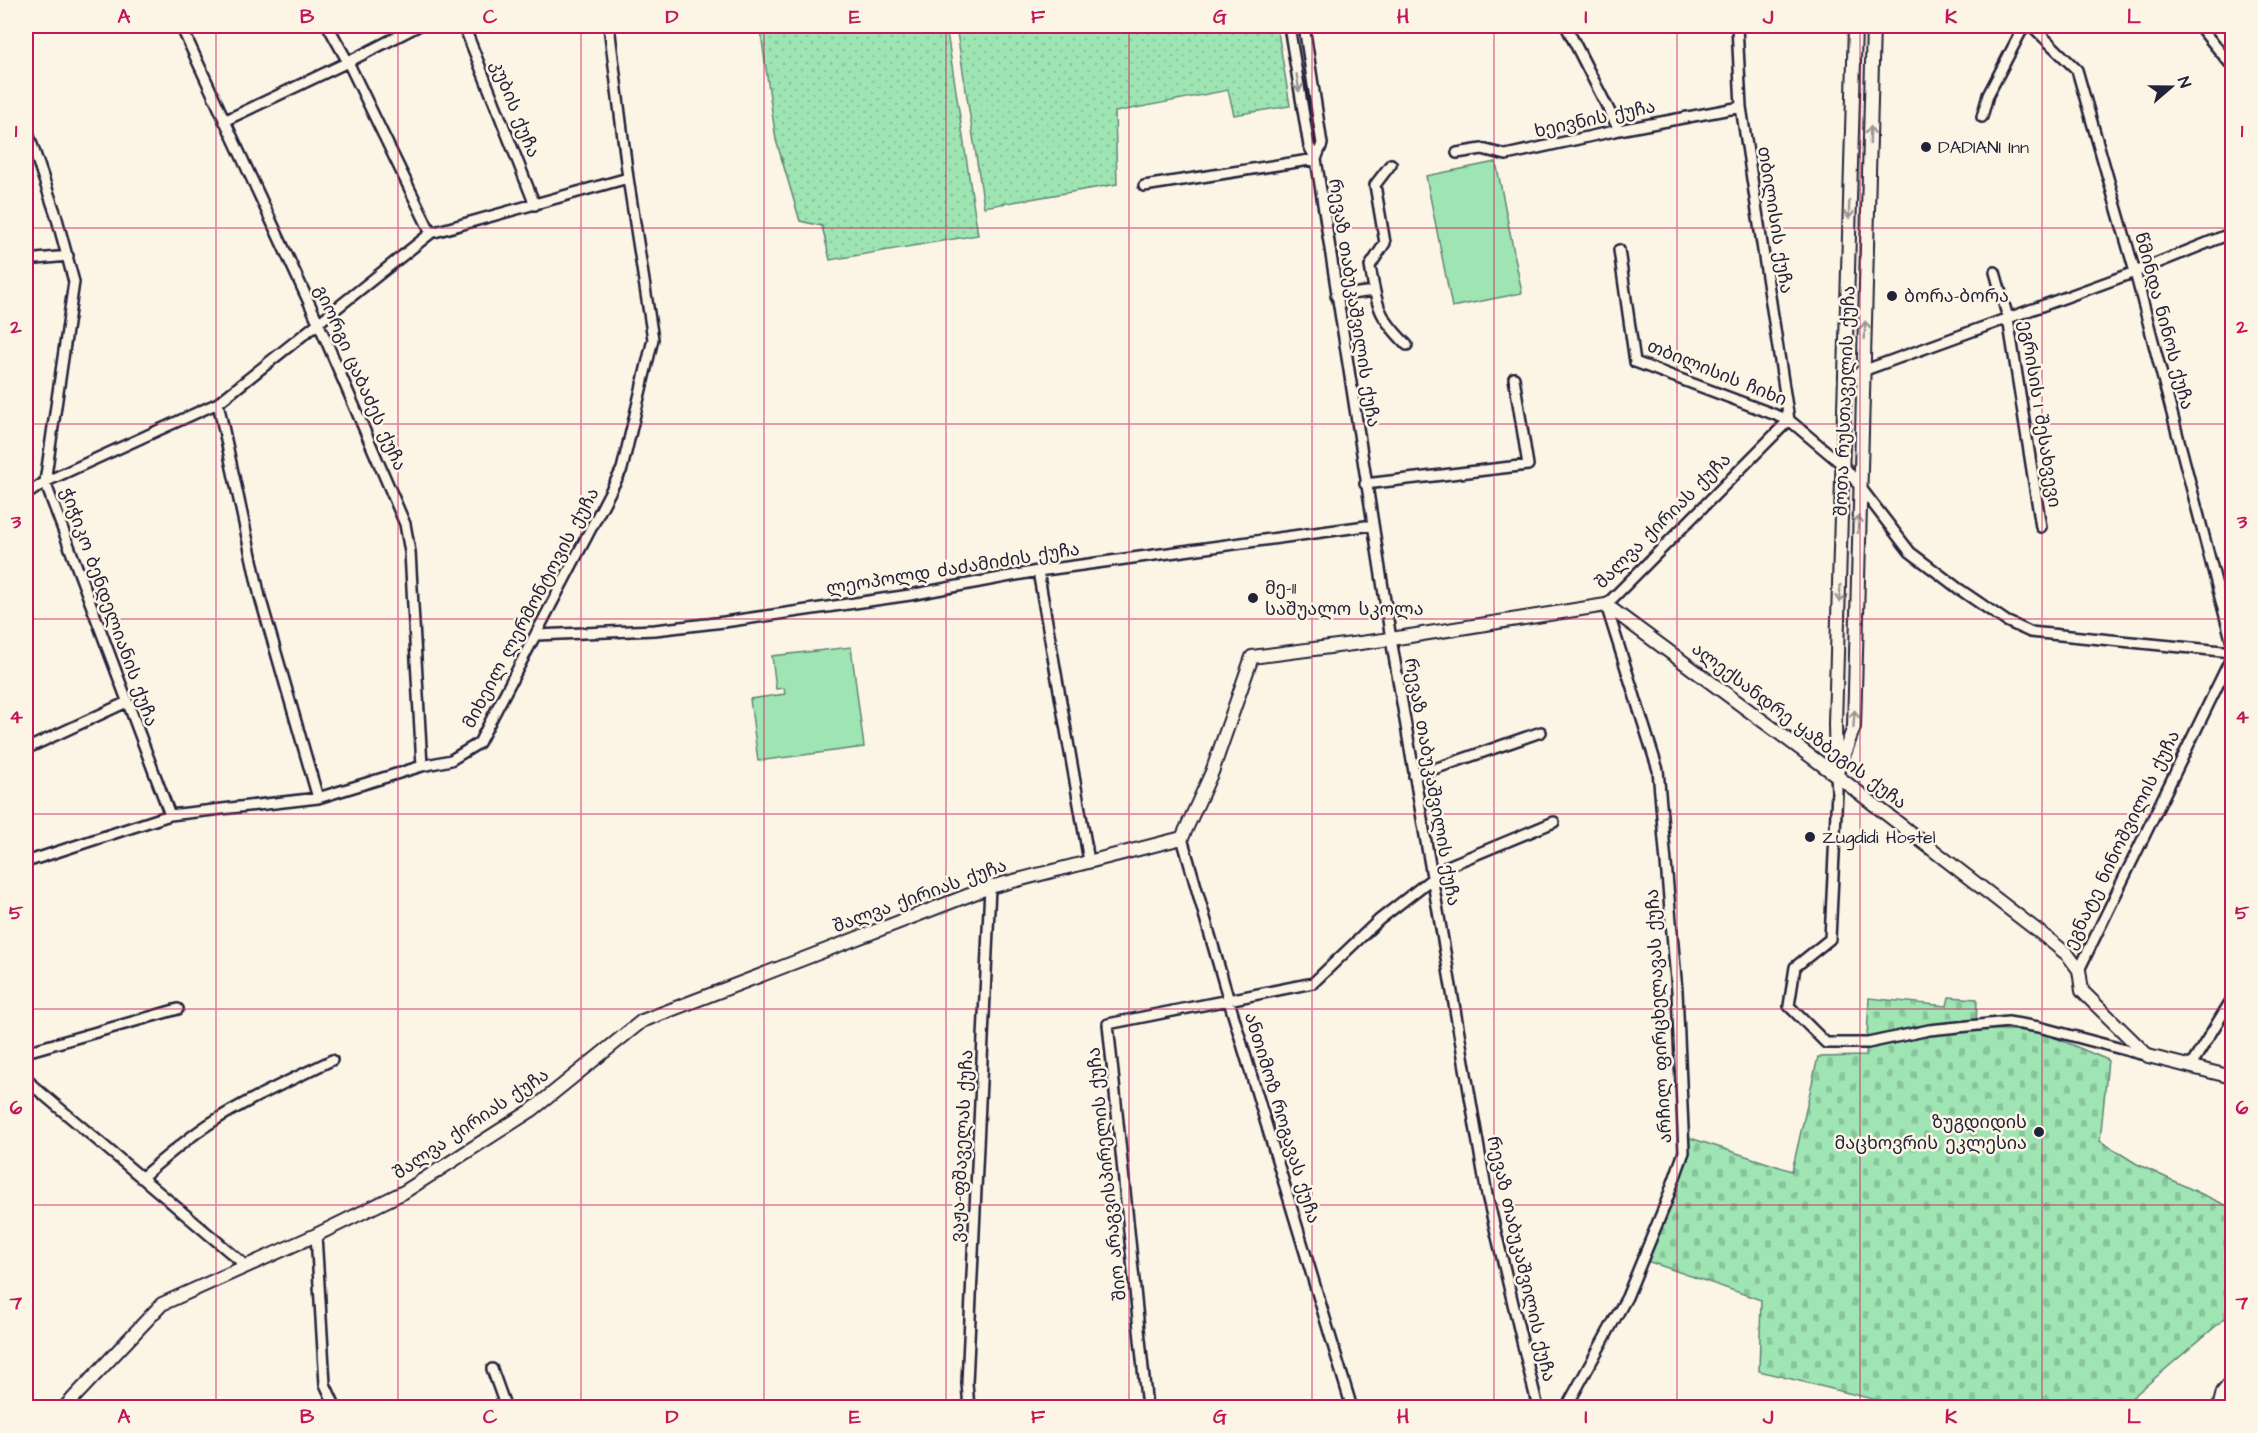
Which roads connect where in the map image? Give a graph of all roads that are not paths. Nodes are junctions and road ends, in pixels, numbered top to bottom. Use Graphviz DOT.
graph roads {
  1 [pos="181,26"];
  2 [pos="328,26"];
  3 [pos="418,26"];
  4 [pos="464,26"];
  5 [pos="609,26"];
  6 [pos="1289,26"];
  7 [pos="1304,26"];
  8 [pos="1566,26"];
  9 [pos="1737,26"];
  10 [pos="1855,26"];
  11 [pos="1872,26"];
  12 [pos="2024,26"];
  13 [pos="2032,26"];
  14 [pos="2199,26"];
  15 [pos="348,62"];
  16 [pos="2232,66"];
  17 [pos="1741,107"];
  18 [pos="1982,117"];
  19 [pos="224,121"];
  20 [pos="26,127"];
  21 [pos="1619,130"];
  22 [pos="1457,153"];
  23 [pos="1316,159"];
  24 [pos="1391,164"];
  25 [pos="628,178"];
  26 [pos="1144,186"];
  27 [pos="535,204"];
  28 [pos="431,233"];
  29 [pos="2232,233"];
  30 [pos="1619,250"];
  31 [pos="68,256"];
  32 [pos="26,260"];
  33 [pos="1995,272"];
  34 [pos="2135,272"];
  35 [pos="1374,291"];
  36 [pos="1336,296"];
  37 [pos="2008,318"];
  38 [pos="318,322"];
  39 [pos="1407,345"];
  40 [pos="1864,372"];
  41 [pos="1846,376"];
  42 [pos="1514,378"];
  43 [pos="218,403"];
  44 [pos="1789,420"];
  45 [pos="1844,466"];
  46 [pos="45,482"];
  47 [pos="1365,484"];
  48 [pos="1859,487"];
  49 [pos="26,495"];
  50 [pos="1373,525"];
  51 [pos="2041,527"];
  52 [pos="1038,571"];
  53 [pos="1606,605"];
  54 [pos="537,635"];
  55 [pos="1390,639"];
  56 [pos="2232,643"];
  57 [pos="2232,652"];
  58 [pos="2232,656"];
  59 [pos="127,702"];
  60 [pos="1541,732"];
  61 [pos="26,749"];
  62 [pos="422,766"];
  63 [pos="1836,775"];
  64 [pos="1414,776"];
  65 [pos="318,798"];
  66 [pos="170,815"];
  67 [pos="1554,822"];
  68 [pos="1182,838"];
  69 [pos="1089,861"];
  70 [pos="26,862"];
  71 [pos="1432,878"];
  72 [pos="990,887"];
  73 [pos="2079,970"];
  74 [pos="2232,999"];
  75 [pos="1229,1001"];
  76 [pos="178,1009"];
  77 [pos="26,1052"];
  78 [pos="2148,1056"];
  79 [pos="332,1060"];
  80 [pos="2190,1067"];
  81 [pos="26,1076"];
  82 [pos="2232,1077"];
  83 [pos="141,1178"];
  84 [pos="316,1235"];
  85 [pos="245,1265"];
  86 [pos="492,1369"];
  87 [pos="2232,1381"];
  88 [pos="64,1407"];
  89 [pos="336,1407"];
  90 [pos="506,1407"];
  91 [pos="969,1407"];
  92 [pos="1147,1407"];
  93 [pos="1352,1407"];
  94 [pos="1538,1407"];
  95 [pos="1566,1407"];
  96 [pos="2219,1407"];
  1 -- 19 [label="street, გიორგი ცაბაძეს ქუჩა"];
  2 -- 15 [label="street"];
  3 -- 15 [label="street"];
  4 -- 27 [label="street, კუბის ქუჩა"];
  5 -- 25 [label="street, მიხეილ ლერმონტოვის ქუჩა"];
  6 -- 23 [label="street, რევაზ თაბუკაშვილის ქუჩა, one-way"];
  7 -- 23 [label="street, რევაზ თაბუკაშვილის ქუჩა"];
  8 -- 21 [label="street"];
  9 -- 17 [label="street, თბილისის ქუჩა"];
  10 -- 41 [label="street, შოთა რუსთაველის ქუჩა, one-way"];
  40 -- 11 [label="street, შოთა რუსთაველის ქუჩა, one-way"];
  12 -- 18 [label="street"];
  13 -- 34 [label="street, წმინდა ნინოს ქუჩა"];
  14 -- 16 [label="street"];
  15 -- 19 [label="street"];
  15 -- 28 [label="street"];
  17 -- 21 [label="street, ხეივნის ქუჩა"];
  17 -- 44 [label="street, თბილისის ქუჩა"];
  19 -- 38 [label="street, გიორგი ცაბაძეს ქუჩა"];
  20 -- 31 [label="street, ჭიჭიკო ბენდელიანის ქუჩა"];
  21 -- 22 [label="street, ხეივნის ქუჩა"];
  23 -- 26 [label="street"];
  23 -- 36 [label="street, რევაზ თაბუკაშვილის ქუჩა"];
  24 -- 35 [label="street"];
  25 -- 27 [label="street"];
  25 -- 54 [label="street, მიხეილ ლერმონტოვის ქუჩა"];
  27 -- 28 [label="street"];
  28 -- 38 [label="street"];
  29 -- 34 [label="street"];
  30 -- 44 [label="street, თბილისის ჩიხი"];
  31 -- 32 [label="street"];
  31 -- 46 [label="street, ჭიჭიკო ბენდელიანის ქუჩა"];
  33 -- 37 [label="street, ეგრისის I შესახვევი"];
  34 -- 37 [label="street"];
  34 -- 56 [label="street, წმინდა ნინოს ქუჩა"];
  35 -- 36 [label="street"];
  35 -- 39 [label="street"];
  36 -- 47 [label="street, რევაზ თაბუკაშვილის ქუჩა"];
  37 -- 40 [label="street"];
  37 -- 51 [label="street, ეგრისის I შესახვევი"];
  38 -- 43 [label="street"];
  38 -- 62 [label="street, გიორგი ცაბაძეს ქუჩა"];
  40 -- 41 [label="street"];
  40 -- 48 [label="street, შოთა რუსთაველის ქუჩა"];
  41 -- 45 [label="street, შოთა რუსთაველის ქუჩა"];
  42 -- 47 [label="street"];
  43 -- 46 [label="street"];
  43 -- 65 [label="street"];
  44 -- 45 [label="street"];
  44 -- 53 [label="street, შალვა ქირიას ქუჩა"];
  45 -- 48 [label="street"];
  45 -- 63 [label="street, შოთა რუსთაველის ქუჩა, one-way"];
  46 -- 49 [label="street"];
  46 -- 59 [label="street, ჭიჭიკო ბენდელიანის ქუჩა"];
  47 -- 50 [label="street, რევაზ თაბუკაშვილის ქუჩა"];
  48 -- 57 [label="street"];
  63 -- 48 [label="street, შოთა რუსთაველის ქუჩა, one-way"];
  50 -- 52 [label="street, ლეოპოლდ ძაძამიძის ქუჩა"];
  50 -- 55 [label="street, რევაზ თაბუკაშვილის ქუჩა"];
  52 -- 54 [label="street, ლეოპოლდ ძაძამიძის ქუჩა"];
  52 -- 69 [label="street"];
  53 -- 55 [label="street, შალვა ქირიას ქუჩა"];
  53 -- 63 [label="street, ალექსანდრე ყაზბეგის ქუჩა"];
  53 -- 95 [label="street, არჩილ ფირცხელავას ქუჩა"];
  54 -- 62 [label="street, მიხეილ ლერმონტოვის ქუჩა"];
  55 -- 64 [label="street, რევაზ თაბუკაშვილის ქუჩა"];
  55 -- 68 [label="street, შალვა ქირიას ქუჩა"];
  58 -- 73 [label="street, ეგნატე ნინოშვილის ქუჩა"];
  59 -- 61 [label="street"];
  59 -- 66 [label="street, ჭიჭიკო ბენდელიანის ქუჩა"];
  60 -- 64 [label="street"];
  62 -- 65 [label="street, მიხეილ ლერმონტოვის ქუჩა"];
  63 -- 73 [label="street, ალექსანდრე ყაზბეგის ქუჩა"];
  63 -- 78 [label="street, შოთა რუსთაველის ქუჩა"];
  64 -- 71 [label="street, რევაზ თაბუკაშვილის ქუჩა"];
  65 -- 66 [label="street, მიხეილ ლერმონტოვის ქუჩა"];
  66 -- 70 [label="street, მიხეილ ლერმონტოვის ქუჩა"];
  67 -- 71 [label="street"];
  68 -- 69 [label="street, შალვა ქირიას ქუჩა"];
  68 -- 75 [label="street, ანთიმოზ როგავას ქუჩა"];
  69 -- 72 [label="street, შალვა ქირიას ქუჩა"];
  71 -- 75 [label="street"];
  71 -- 94 [label="street, რევაზ თაბუკაშვილის ქუჩა"];
  72 -- 84 [label="street, შალვა ქირიას ქუჩა"];
  72 -- 91 [label="street, ვაჟა-ფშაველას ქუჩა"];
  73 -- 78 [label="street, ეგნატე ნინოშვილის ქუჩა"];
  74 -- 80 [label="street"];
  75 -- 92 [label="street, შიო არაგვისპირელის ქუჩა"];
  75 -- 93 [label="street, ანთიმოზ როგავას ქუჩა"];
  76 -- 77 [label="street"];
  78 -- 80 [label="street"];
  79 -- 83 [label="street"];
  80 -- 82 [label="street"];
  81 -- 83 [label="street"];
  83 -- 85 [label="street"];
  84 -- 85 [label="street, შალვა ქირიას ქუჩა"];
  84 -- 89 [label="street"];
  85 -- 88 [label="street, შალვა ქირიას ქუჩა"];
  86 -- 90 [label="street"];
  87 -- 96 [label="street"];
}
